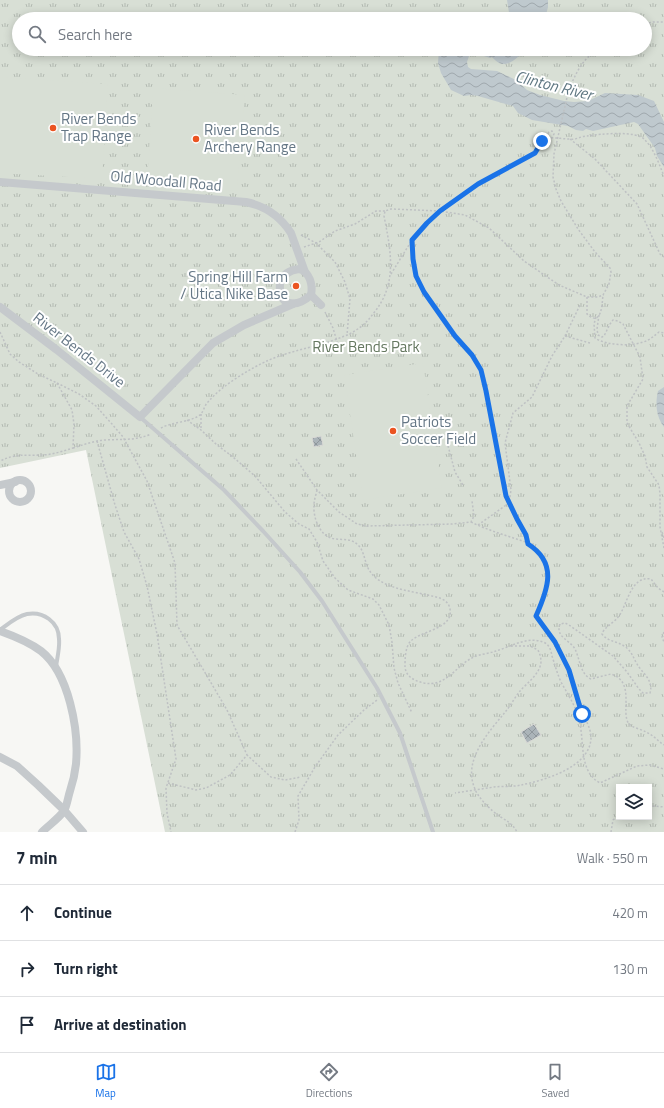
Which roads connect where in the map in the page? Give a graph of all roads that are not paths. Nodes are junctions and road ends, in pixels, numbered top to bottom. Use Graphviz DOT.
graph roads {
  1 [pos="0,182"];
  2 [pos="300,259"];
  3 [pos="293,270"];
  4 [pos="306,272"];
  5 [pos="311,296"];
  6 [pos="283,298"];
  7 [pos="293,304"];
  8 [pos="321,305"];
  9 [pos="0,306"];
  10 [pos="282,309"];
  11 [pos="140,416"];
  12 [pos="17,481"];
  13 [pos="0,485"];
  14 [pos="11,497"];
  15 [pos="0,631"];
  16 [pos="56,668"];
  17 [pos="0,757"];
  18 [pos="64,810"];
  19 [pos="42,832"];
  20 [pos="83,832"];
  21 [pos="433,832"];
  1 -- 2 [label="street, Old Woodall Road"];
  2 -- 3 [label="street"];
  2 -- 4 [label="street, Old Woodall Road"];
  3 -- 4 [label="street"];
  3 -- 6 [label="street"];
  4 -- 5 [label="street, Old Woodall Road"];
  5 -- 7 [label="street"];
  5 -- 8 [label="street"];
  6 -- 7 [label="street"];
  6 -- 10 [label="street"];
  7 -- 10 [label="street"];
  9 -- 11 [label="street, River Bends Drive"];
  10 -- 11 [label="street"];
  11 -- 21 [label="lane"];
  12 -- 13 [label="street"];
  12 -- 14 [label="street"];
  12 -- 14 [label="street"];
  13 -- 14 [label="street"];
  15 -- 16 [label="street"];
  15 -- 16 [label="lane"];
  16 -- 18 [label="street"];
  17 -- 18 [label="street"];
  18 -- 19 [label="street"];
  18 -- 20 [label="street"];
}
